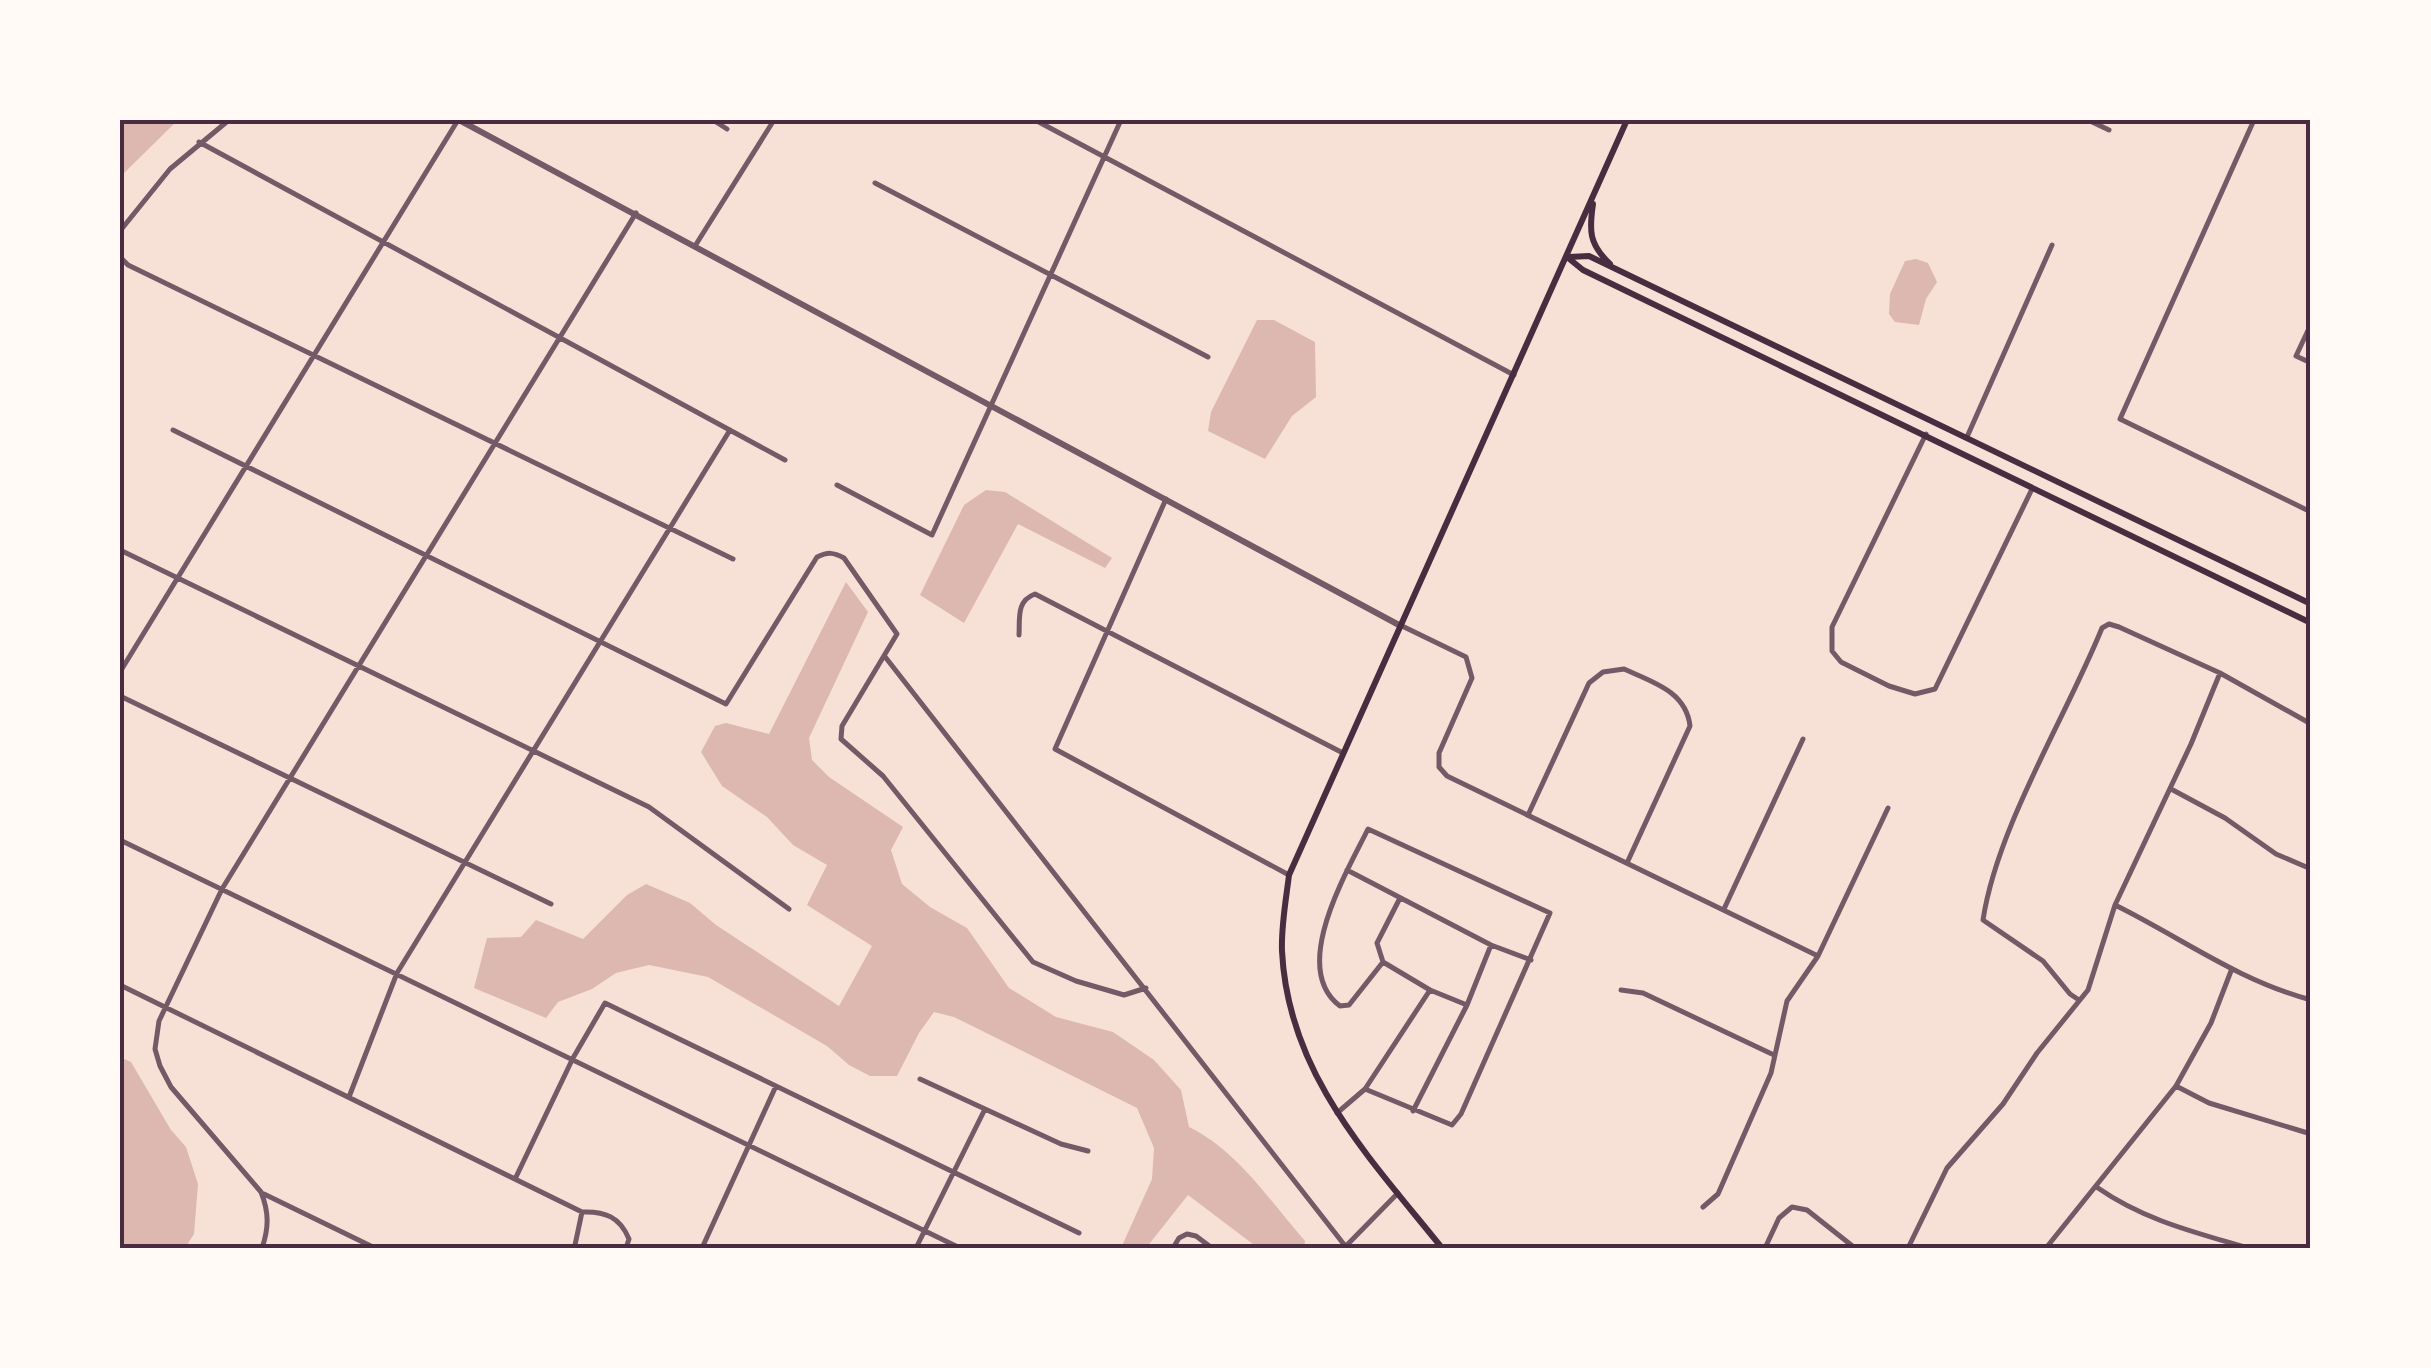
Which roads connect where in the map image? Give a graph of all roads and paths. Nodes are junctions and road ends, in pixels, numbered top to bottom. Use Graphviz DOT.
graph roads {
  1 [pos="229,120"];
  2 [pos="459,120"];
  3 [pos="714,120"];
  4 [pos="774,120"];
  5 [pos="1035,120"];
  6 [pos="1121,120"];
  7 [pos="1627,120"];
  8 [pos="2088,120"];
  9 [pos="2254,120"];
  10 [pos="2299,120"];
  11 [pos="2311,122"];
  12 [pos="727,128"];
  13 [pos="2109,130"];
  14 [pos="199,142"];
  15 [pos="1103,158"];
  16 [pos="875,183"];
  17 [pos="1594,196"];
  18 [pos="636,214"];
  19 [pos="120,231"];
  20 [pos="385,241"];
  21 [pos="695,246"];
  22 [pos="2052,246"];
  23 [pos="120,256"];
  24 [pos="1567,256"];
  25 [pos="1614,268"];
  26 [pos="1050,274"];
  27 [pos="2311,324"];
  28 [pos="560,335"];
  29 [pos="315,355"];
  30 [pos="1208,357"];
  31 [pos="2311,363"];
  32 [pos="1514,374"];
  33 [pos="992,406"];
  34 [pos="173,430"];
  35 [pos="730,430"];
  36 [pos="1926,434"];
  37 [pos="1966,437"];
  38 [pos="494,442"];
  39 [pos="785,460"];
  40 [pos="247,465"];
  41 [pos="837,485"];
  42 [pos="2032,488"];
  43 [pos="1166,499"];
  44 [pos="2311,512"];
  45 [pos="672,528"];
  46 [pos="120,550"];
  47 [pos="426,554"];
  48 [pos="733,558"];
  49 [pos="177,579"];
  50 [pos="2311,604"];
  51 [pos="2311,623"];
  52 [pos="1400,625"];
  53 [pos="1106,630"];
  54 [pos="1019,635"];
  55 [pos="603,641"];
  56 [pos="886,658"];
  57 [pos="358,665"];
  58 [pos="120,672"];
  59 [pos="2220,674"];
  60 [pos="120,696"];
  61 [pos="2311,724"];
  62 [pos="1803,738"];
  63 [pos="534,752"];
  64 [pos="1341,752"];
  65 [pos="290,778"];
  66 [pos="2170,788"];
  67 [pos="1888,808"];
  68 [pos="1528,815"];
  69 [pos="120,840"];
  70 [pos="467,861"];
  71 [pos="1627,863"];
  72 [pos="1347,870"];
  73 [pos="2311,870"];
  74 [pos="1289,875"];
  75 [pos="222,889"];
  76 [pos="1400,898"];
  77 [pos="551,904"];
  78 [pos="2115,905"];
  79 [pos="789,909"];
  80 [pos="1724,909"];
  81 [pos="1491,945"];
  82 [pos="1818,956"];
  83 [pos="1531,960"];
  84 [pos="1383,962"];
  85 [pos="2231,971"];
  86 [pos="397,973"];
  87 [pos="120,985"];
  88 [pos="1146,988"];
  89 [pos="1430,990"];
  90 [pos="1622,990"];
  91 [pos="2080,1000"];
  92 [pos="2311,1000"];
  93 [pos="1467,1005"];
  94 [pos="166,1008"];
  95 [pos="1776,1056"];
  96 [pos="573,1058"];
  97 [pos="920,1079"];
  98 [pos="776,1086"];
  99 [pos="2176,1086"];
  100 [pos="1365,1089"];
  101 [pos="349,1097"];
  102 [pos="985,1109"];
  103 [pos="1413,1111"];
  104 [pos="1337,1113"];
  105 [pos="2311,1134"];
  106 [pos="747,1144"];
  107 [pos="1088,1151"];
  108 [pos="955,1172"];
  109 [pos="516,1177"];
  110 [pos="2098,1188"];
  111 [pos="261,1192"];
  112 [pos="1398,1193"];
  113 [pos="1703,1207"];
  114 [pos="582,1212"];
  115 [pos="924,1230"];
  116 [pos="1079,1233"];
  117 [pos="1345,1247"];
  118 [pos="262,1248"];
  119 [pos="375,1248"];
  120 [pos="579,1248"];
  121 [pos="626,1248"];
  122 [pos="702,1248"];
  123 [pos="916,1248"];
  124 [pos="960,1248"];
  125 [pos="1172,1248"];
  126 [pos="1212,1248"];
  127 [pos="1442,1248"];
  128 [pos="1765,1248"];
  129 [pos="1854,1248"];
  130 [pos="1908,1248"];
  131 [pos="2046,1248"];
  132 [pos="2248,1248"];
  1 -- 14 [label="street"];
  2 -- 18 [label="street"];
  2 -- 20 [label="street"];
  3 -- 12 [label="street"];
  4 -- 21 [label="street"];
  5 -- 15 [label="street"];
  6 -- 15 [label="street"];
  7 -- 17 [label="main road"];
  8 -- 13 [label="street"];
  9 -- 44 [label="street"];
  10 -- 11 [label="street"];
  14 -- 19 [label="street"];
  14 -- 20 [label="street"];
  15 -- 26 [label="street"];
  15 -- 32 [label="street"];
  16 -- 26 [label="street"];
  17 -- 24 [label="main road"];
  17 -- 25 [label="main road"];
  18 -- 21 [label="street"];
  18 -- 28 [label="street"];
  20 -- 28 [label="street"];
  20 -- 29 [label="street"];
  21 -- 33 [label="street"];
  22 -- 37 [label="street"];
  23 -- 29 [label="street"];
  24 -- 25 [label="main road"];
  24 -- 32 [label="main road"];
  24 -- 36 [label="main road"];
  25 -- 37 [label="main road"];
  26 -- 30 [label="street"];
  26 -- 33 [label="street"];
  27 -- 31 [label="street"];
  28 -- 35 [label="street"];
  28 -- 38 [label="street"];
  29 -- 38 [label="street"];
  29 -- 40 [label="street"];
  32 -- 52 [label="main road"];
  33 -- 41 [label="street"];
  33 -- 43 [label="street"];
  34 -- 40 [label="street"];
  35 -- 39 [label="street"];
  35 -- 45 [label="street"];
  36 -- 42 [label="main road"];
  36 -- 42 [label="street"];
  37 -- 50 [label="main road"];
  38 -- 45 [label="street"];
  38 -- 47 [label="street"];
  40 -- 47 [label="street"];
  40 -- 49 [label="street"];
  42 -- 51 [label="main road"];
  43 -- 52 [label="street"];
  43 -- 53 [label="street"];
  45 -- 48 [label="street"];
  45 -- 55 [label="street"];
  46 -- 49 [label="street"];
  47 -- 55 [label="street"];
  47 -- 57 [label="street"];
  49 -- 57 [label="street"];
  49 -- 58 [label="street"];
  52 -- 64 [label="main road"];
  52 -- 68 [label="street"];
  53 -- 54 [label="street"];
  53 -- 64 [label="street"];
  53 -- 74 [label="street"];
  55 -- 56 [label="street"];
  55 -- 63 [label="street"];
  56 -- 88 [label="street"];
  56 -- 88 [label="street"];
  57 -- 63 [label="street"];
  57 -- 65 [label="street"];
  59 -- 61 [label="street"];
  59 -- 66 [label="street"];
  59 -- 91 [label="street"];
  60 -- 65 [label="street"];
  62 -- 80 [label="street"];
  63 -- 70 [label="street"];
  63 -- 79 [label="street"];
  64 -- 74 [label="main road"];
  65 -- 70 [label="street"];
  65 -- 75 [label="street"];
  66 -- 73 [label="street"];
  66 -- 78 [label="street"];
  67 -- 82 [label="street"];
  68 -- 71 [label="street"];
  68 -- 71 [label="street"];
  69 -- 75 [label="street"];
  70 -- 77 [label="street"];
  70 -- 86 [label="street"];
  71 -- 80 [label="street"];
  72 -- 76 [label="street"];
  72 -- 83 [label="street"];
  72 -- 84 [label="street"];
  74 -- 104 [label="main road"];
  75 -- 86 [label="street"];
  75 -- 94 [label="street"];
  76 -- 81 [label="street"];
  76 -- 84 [label="street"];
  78 -- 85 [label="street"];
  78 -- 91 [label="street"];
  80 -- 82 [label="street"];
  81 -- 83 [label="street"];
  81 -- 93 [label="street"];
  82 -- 95 [label="street"];
  83 -- 103 [label="street"];
  84 -- 89 [label="street"];
  85 -- 92 [label="street"];
  85 -- 99 [label="street"];
  86 -- 96 [label="street"];
  86 -- 101 [label="street"];
  87 -- 94 [label="street"];
  88 -- 117 [label="street"];
  89 -- 93 [label="street"];
  89 -- 100 [label="street"];
  90 -- 95 [label="street"];
  91 -- 130 [label="street"];
  93 -- 103 [label="street"];
  94 -- 101 [label="street"];
  94 -- 111 [label="street"];
  95 -- 113 [label="street"];
  96 -- 98 [label="street"];
  96 -- 106 [label="street"];
  96 -- 109 [label="street"];
  97 -- 102 [label="street"];
  98 -- 106 [label="street"];
  98 -- 108 [label="street"];
  99 -- 105 [label="street"];
  99 -- 110 [label="street"];
  100 -- 103 [label="street"];
  100 -- 104 [label="street"];
  101 -- 109 [label="street"];
  102 -- 107 [label="street"];
  102 -- 108 [label="street"];
  104 -- 112 [label="main road"];
  106 -- 115 [label="street"];
  106 -- 122 [label="street"];
  108 -- 115 [label="street"];
  108 -- 116 [label="street"];
  109 -- 114 [label="street"];
  110 -- 131 [label="street"];
  110 -- 132 [label="street"];
  111 -- 118 [label="street"];
  111 -- 119 [label="street"];
  112 -- 117 [label="street"];
  112 -- 127 [label="main road"];
  114 -- 120 [label="street"];
  114 -- 121 [label="street"];
  115 -- 123 [label="street"];
  115 -- 124 [label="street"];
  125 -- 126 [label="street"];
  128 -- 129 [label="street"];
}
